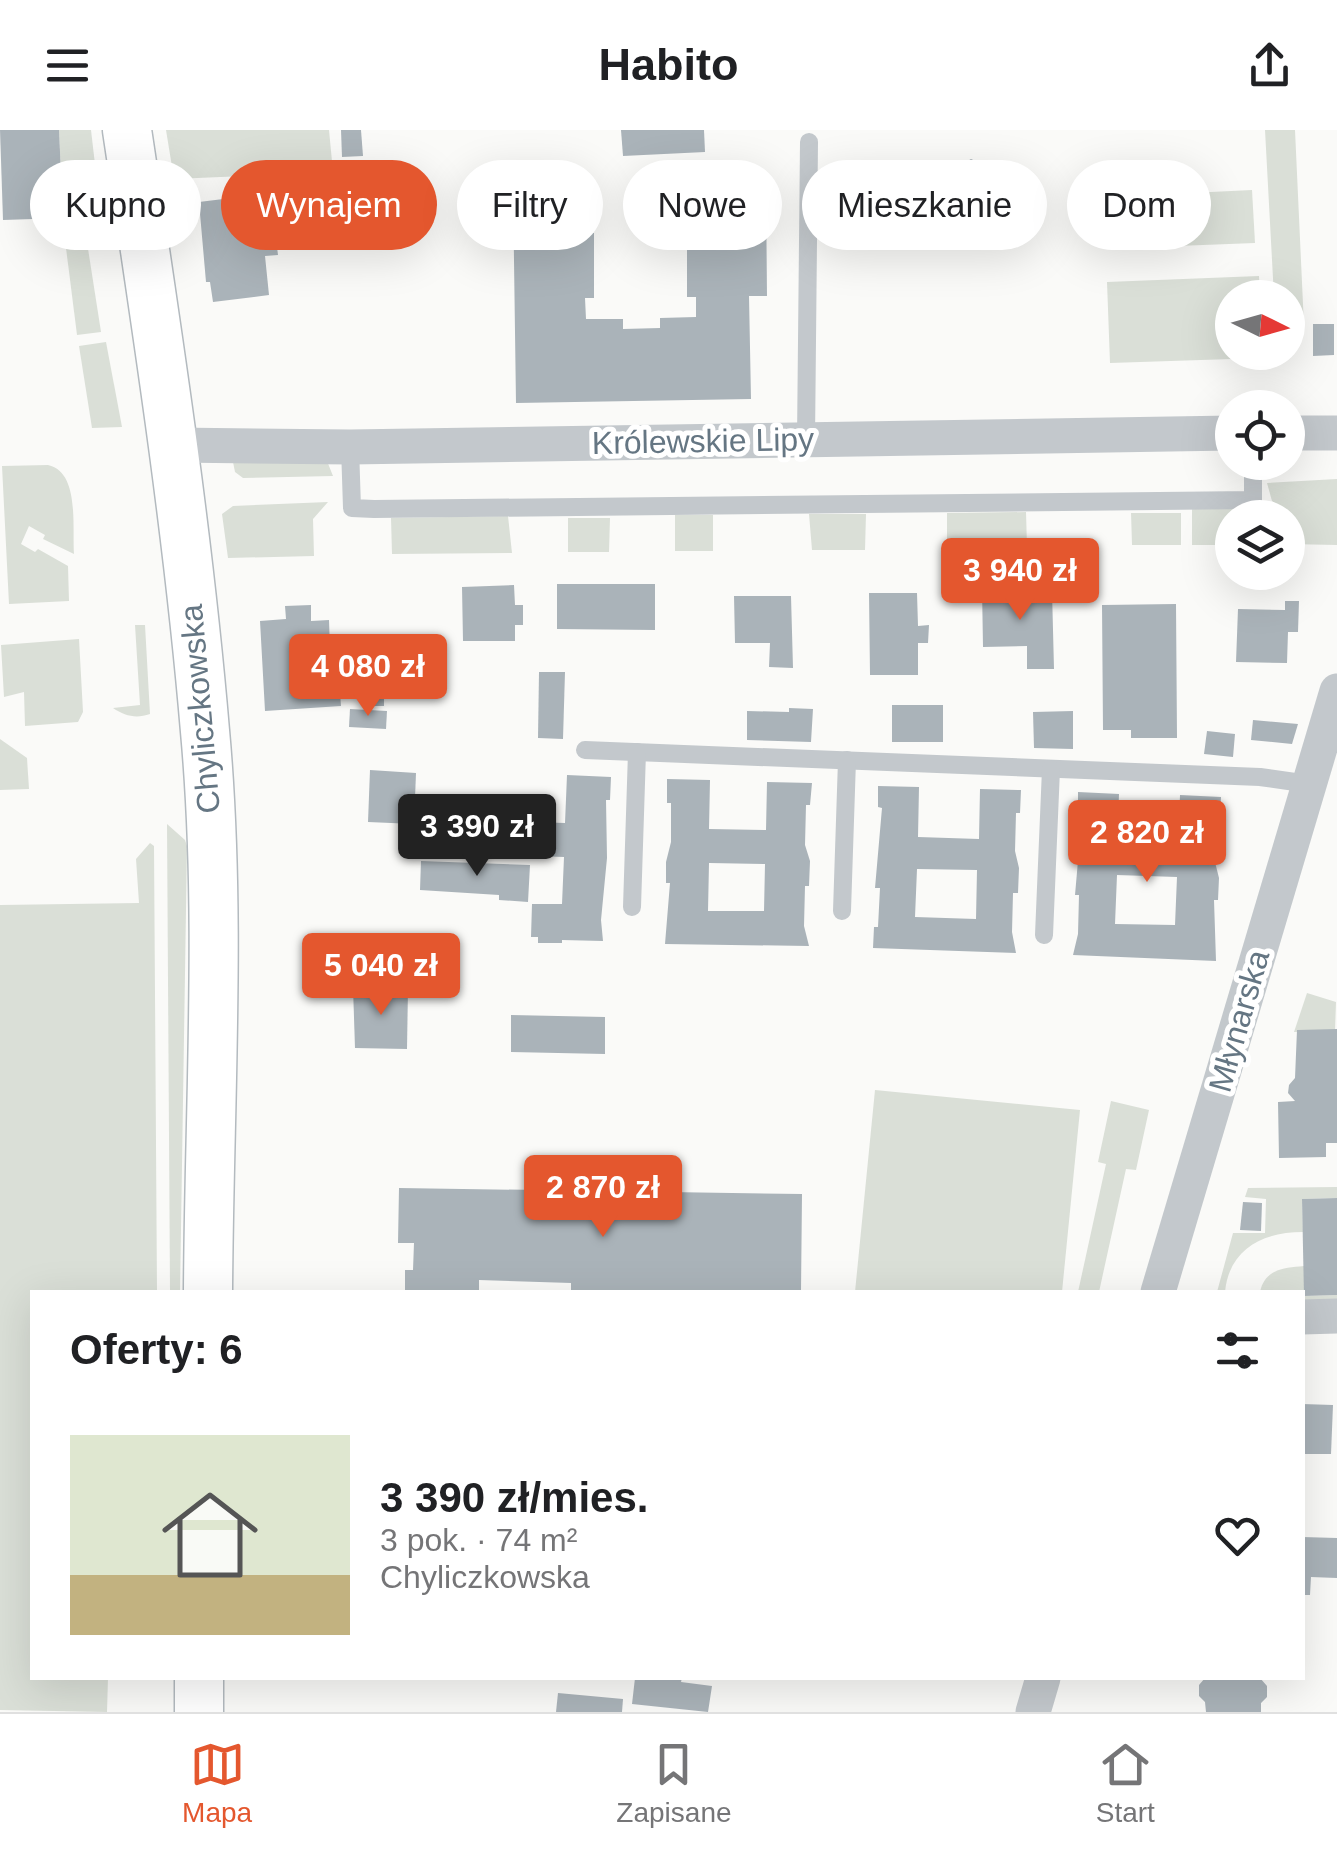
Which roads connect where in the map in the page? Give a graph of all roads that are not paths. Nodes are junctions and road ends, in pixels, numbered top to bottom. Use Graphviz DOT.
graph roads {
  1 [pos="127,130"];
  2 [pos="809,142"];
  3 [pos="1305,432"];
  4 [pos="1215,433"];
  5 [pos="1337,433"];
  6 [pos="806,440"];
  7 [pos="174,445"];
  8 [pos="350,447"];
  9 [pos="1253,480"];
  10 [pos="1337,692"];
  11 [pos="585,750"];
  12 [pos="637,752"];
  13 [pos="847,760"];
  14 [pos="1051,769"];
  15 [pos="1320,772"];
  16 [pos="632,907"];
  17 [pos="842,911"];
  18 [pos="1044,935"];
  19 [pos="208,1290"];
  20 [pos="1159,1290"];
  21 [pos="1337,1316"];
  22 [pos="1305,1317"];
  23 [pos="200,1680"];
  24 [pos="1042,1680"];
  25 [pos="199,1712"];
  26 [pos="1033,1712"];
  1 -- 7 [label="street, Chyliczkowska"];
  2 -- 6 [label="lane"];
  3 -- 5 [label="street"];
  4 -- 6 [label="street, Królewskie Lipy"];
  6 -- 8 [label="street, Królewskie Lipy"];
  7 -- 8 [label="street, Królewskie Lipy"];
  7 -- 19 [label="street, Chyliczkowska"];
  8 -- 9 [label="lane"];
  10 -- 15 [label="street, Młynarska"];
  11 -- 12 [label="lane"];
  12 -- 13 [label="lane"];
  12 -- 16 [label="lane"];
  13 -- 14 [label="lane"];
  13 -- 17 [label="lane"];
  14 -- 15 [label="lane"];
  14 -- 18 [label="lane"];
  15 -- 20 [label="street, Młynarska"];
  21 -- 22 [label="street"];
  23 -- 25 [label="street"];
  24 -- 26 [label="street"];
}
